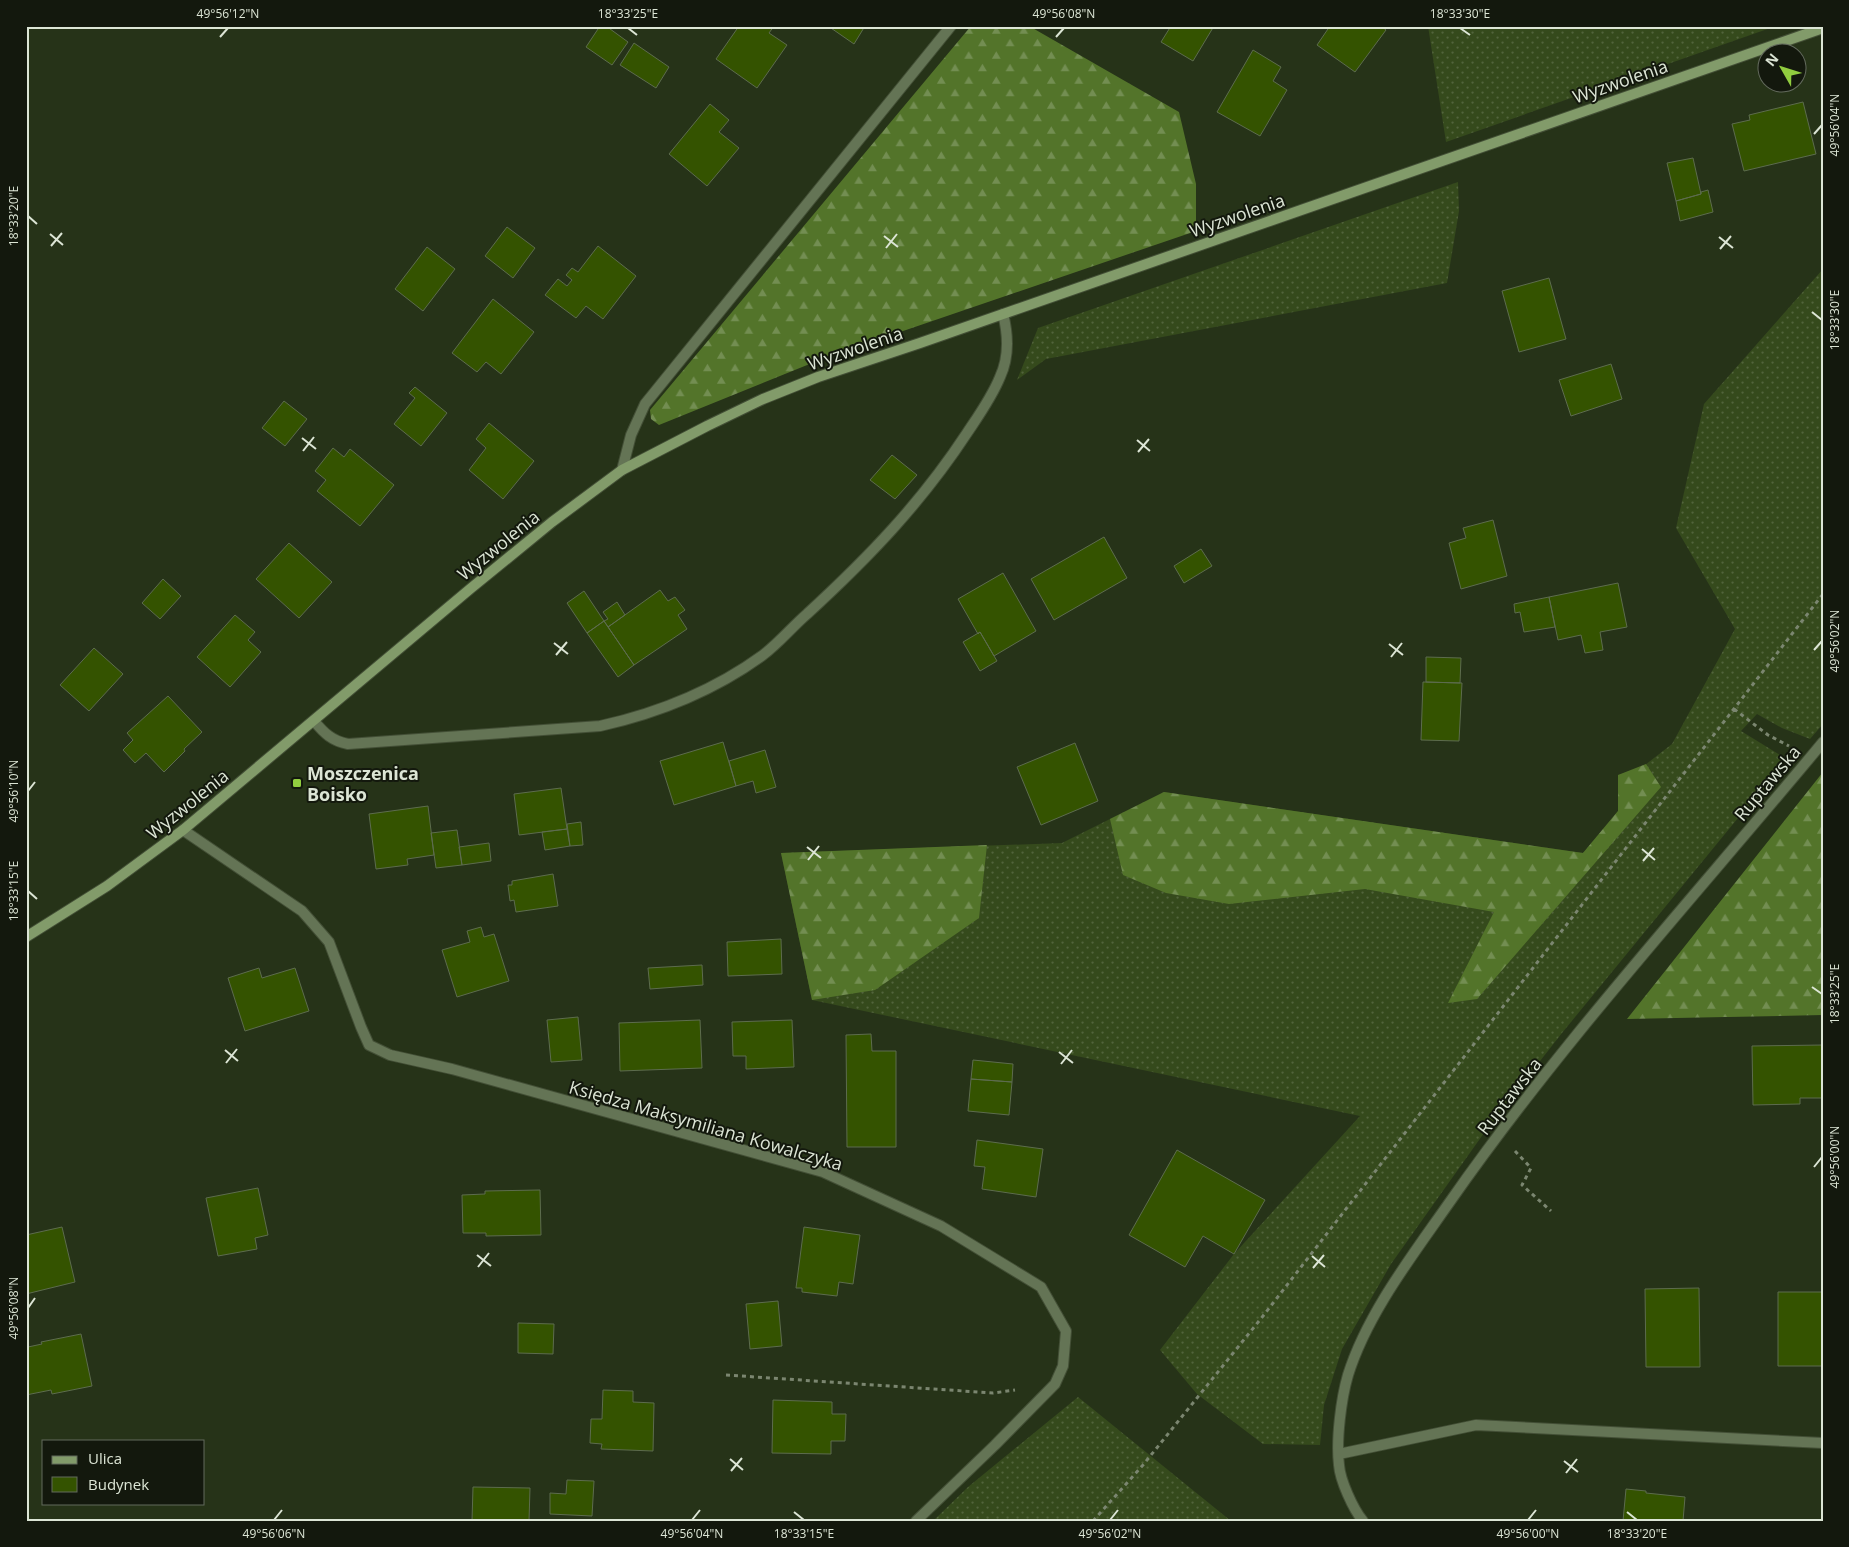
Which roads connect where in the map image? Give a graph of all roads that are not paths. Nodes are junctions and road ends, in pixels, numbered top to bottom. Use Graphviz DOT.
graph roads {
  1 [pos="951,26"];
  2 [pos="1823,28"];
  3 [pos="1003,314"];
  4 [pos="622,470"];
  5 [pos="314,721"];
  6 [pos="1823,742"];
  7 [pos="182,830"];
  8 [pos="26,937"];
  9 [pos="1823,1443"];
  10 [pos="1339,1454"];
  11 [pos="916,1521"];
  12 [pos="1363,1521"];
  1 -- 4 [label="street"];
  2 -- 3 [label="street, Wyzwolenia"];
  3 -- 4 [label="street, Wyzwolenia"];
  3 -- 5 [label="street"];
  4 -- 5 [label="street, Wyzwolenia"];
  5 -- 7 [label="street, Wyzwolenia"];
  6 -- 10 [label="street, Ruptawska"];
  7 -- 8 [label="street, Wyzwolenia"];
  7 -- 11 [label="street, Księdza Maksymiliana Kowalczyka"];
  9 -- 10 [label="street"];
  10 -- 12 [label="street, Ruptawska"];
}
